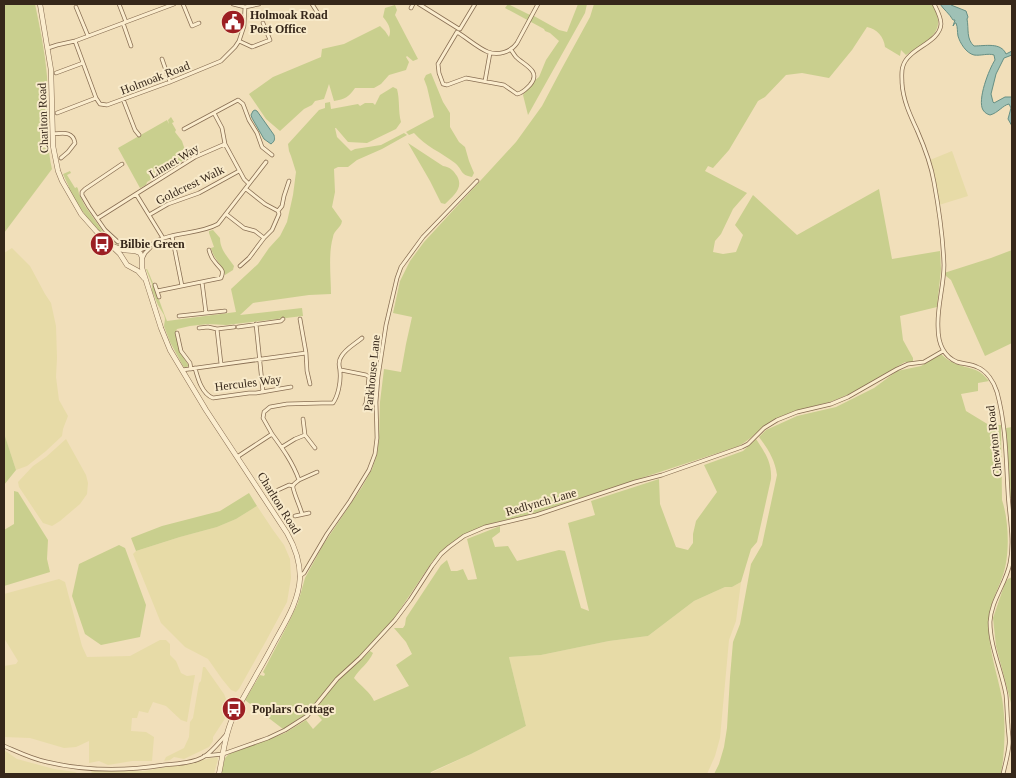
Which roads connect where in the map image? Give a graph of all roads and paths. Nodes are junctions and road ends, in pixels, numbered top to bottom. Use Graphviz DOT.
graph roads {
  1 [pos="40,4"];
  2 [pos="119,4"];
  3 [pos="174,4"];
  4 [pos="183,4"];
  5 [pos="233,4"];
  6 [pos="259,4"];
  7 [pos="312,4"];
  8 [pos="419,4"];
  9 [pos="475,4"];
  10 [pos="538,4"];
  11 [pos="934,4"];
  12 [pos="76,6"];
  13 [pos="163,6"];
  14 [pos="245,7"];
  15 [pos="319,15"];
  16 [pos="124,22"];
  17 [pos="200,22"];
  18 [pos="263,23"];
  19 [pos="458,31"];
  20 [pos="88,36"];
  21 [pos="75,41"];
  22 [pos="239,41"];
  23 [pos="131,46"];
  24 [pos="48,48"];
  25 [pos="511,50"];
  26 [pos="490,52"];
  27 [pos="162,59"];
  28 [pos="83,62"];
  29 [pos="56,73"];
  30 [pos="485,81"];
  31 [pos="170,82"];
  32 [pos="96,98"];
  33 [pos="123,99"];
  34 [pos="57,112"];
  35 [pos="214,113"];
  36 [pos="184,129"];
  37 [pos="53,134"];
  38 [pos="139,136"];
  39 [pos="225,144"];
  40 [pos="272,155"];
  41 [pos="61,158"];
  42 [pos="266,162"];
  43 [pos="122,164"];
  44 [pos="239,171"];
  45 [pos="289,181"];
  46 [pos="477,181"];
  47 [pos="249,184"];
  48 [pos="246,189"];
  49 [pos="136,194"];
  50 [pos="278,211"];
  51 [pos="226,214"];
  52 [pos="149,215"];
  53 [pos="98,218"];
  54 [pos="172,236"];
  55 [pos="163,238"];
  56 [pos="264,238"];
  57 [pos="118,242"];
  58 [pos="154,244"];
  59 [pos="110,245"];
  60 [pos="209,250"];
  61 [pos="133,251"];
  62 [pos="142,261"];
  63 [pos="126,262"];
  64 [pos="240,266"];
  65 [pos="133,268"];
  66 [pos="146,280"];
  67 [pos="202,282"];
  68 [pos="155,285"];
  69 [pos="182,286"];
  70 [pos="157,291"];
  71 [pos="159,297"];
  72 [pos="225,311"];
  73 [pos="206,313"];
  74 [pos="179,316"];
  75 [pos="283,319"];
  76 [pos="300,319"];
  77 [pos="256,324"];
  78 [pos="199,328"];
  79 [pos="217,330"];
  80 [pos="177,333"];
  81 [pos="362,338"];
  82 [pos="943,351"];
  83 [pos="306,353"];
  84 [pos="261,360"];
  85 [pos="221,364"];
  86 [pos="193,368"];
  87 [pos="182,370"];
  88 [pos="341,370"];
  89 [pos="310,384"];
  90 [pos="291,387"];
  91 [pos="263,392"];
  92 [pos="364,405"];
  93 [pos="303,420"];
  94 [pos="272,434"];
  95 [pos="304,435"];
  96 [pos="282,447"];
  97 [pos="315,448"];
  98 [pos="237,457"];
  99 [pos="318,472"];
  100 [pos="299,480"];
  101 [pos="293,486"];
  102 [pos="278,490"];
  103 [pos="308,513"];
  104 [pos="302,514"];
  105 [pos="295,516"];
  106 [pos="300,576"];
  107 [pos="227,734"];
  108 [pos="4,746"];
  109 [pos="223,754"];
  110 [pos="204,756"];
  111 [pos="218,774"];
  112 [pos="1004,774"];
  1 -- 24 [label="street, Charlton Road"];
  2 -- 16 [label="street"];
  3 -- 13 [label="street"];
  4 -- 17 [label="street"];
  5 -- 14 [label="street"];
  6 -- 14 [label="street"];
  7 -- 15 [label="street"];
  8 -- 19 [label="street"];
  9 -- 19 [label="street"];
  10 -- 25 [label="street"];
  11 -- 82 [label="street"];
  12 -- 20 [label="street"];
  13 -- 16 [label="street"];
  14 -- 22 [label="street, Holmoak Road"];
  16 -- 20 [label="street"];
  16 -- 23 [label="street"];
  18 -- 22 [label="street"];
  19 -- 26 [label="street"];
  19 -- 30 [label="street"];
  20 -- 21 [label="street"];
  21 -- 24 [label="street"];
  21 -- 28 [label="street"];
  22 -- 31 [label="street, Holmoak Road"];
  24 -- 37 [label="street, Charlton Road"];
  25 -- 26 [label="street"];
  25 -- 30 [label="street"];
  26 -- 30 [label="street"];
  27 -- 31 [label="street"];
  28 -- 29 [label="street"];
  28 -- 32 [label="street"];
  31 -- 33 [label="street, Holmoak Road"];
  32 -- 33 [label="street, Holmoak Road"];
  32 -- 34 [label="street"];
  33 -- 38 [label="street"];
  35 -- 36 [label="street"];
  35 -- 39 [label="street"];
  35 -- 40 [label="street"];
  37 -- 41 [label="street"];
  37 -- 59 [label="street, Charlton Road"];
  39 -- 44 [label="street"];
  39 -- 49 [label="street, Linnet Way"];
  42 -- 47 [label="street"];
  43 -- 53 [label="street"];
  44 -- 47 [label="street"];
  44 -- 52 [label="street, Goldcrest Walk"];
  45 -- 50 [label="street"];
  46 -- 106 [label="street, Parkhouse Lane"];
  47 -- 48 [label="street"];
  48 -- 50 [label="street"];
  48 -- 51 [label="street"];
  49 -- 52 [label="street"];
  49 -- 53 [label="street, Linnet Way"];
  50 -- 56 [label="street"];
  51 -- 54 [label="street"];
  51 -- 56 [label="street"];
  52 -- 55 [label="street"];
  53 -- 57 [label="street"];
  54 -- 55 [label="street"];
  54 -- 69 [label="street"];
  55 -- 58 [label="street"];
  56 -- 64 [label="street"];
  58 -- 61 [label="street"];
  58 -- 62 [label="street"];
  59 -- 61 [label="street, Charlton Road"];
  59 -- 63 [label="street, Charlton Road"];
  60 -- 67 [label="street"];
  61 -- 62 [label="street, Charlton Road"];
  61 -- 63 [label="street"];
  62 -- 65 [label="street"];
  62 -- 66 [label="street, Charlton Road"];
  63 -- 65 [label="street, Charlton Road"];
  65 -- 66 [label="street, Charlton Road"];
  66 -- 87 [label="street, Charlton Road"];
  67 -- 69 [label="street"];
  67 -- 73 [label="street"];
  68 -- 70 [label="street"];
  69 -- 70 [label="street"];
  70 -- 71 [label="street"];
  72 -- 73 [label="street"];
  73 -- 74 [label="street"];
  75 -- 77 [label="street"];
  76 -- 83 [label="street"];
  77 -- 79 [label="street"];
  77 -- 84 [label="street"];
  78 -- 79 [label="street"];
  79 -- 85 [label="street"];
  80 -- 86 [label="street, Hercules Way"];
  81 -- 88 [label="street"];
  82 -- 109 [label="street, Redlynch Lane"];
  82 -- 112 [label="street, Chewton Road"];
  83 -- 84 [label="street"];
  83 -- 89 [label="street"];
  84 -- 85 [label="street"];
  84 -- 91 [label="street"];
  85 -- 86 [label="street"];
  86 -- 87 [label="street"];
  86 -- 91 [label="street, Hercules Way"];
  87 -- 98 [label="street, Charlton Road"];
  88 -- 92 [label="street"];
  88 -- 94 [label="street"];
  90 -- 91 [label="street, Hercules Way"];
  93 -- 95 [label="street"];
  94 -- 96 [label="street"];
  94 -- 98 [label="street"];
  95 -- 96 [label="street"];
  95 -- 97 [label="street"];
  96 -- 100 [label="street"];
  98 -- 106 [label="street, Charlton Road"];
  99 -- 100 [label="street"];
  100 -- 101 [label="street"];
  101 -- 102 [label="street"];
  101 -- 104 [label="street"];
  103 -- 104 [label="street"];
  104 -- 105 [label="street"];
  106 -- 107 [label="street, Charlton Road"];
  107 -- 109 [label="street, Charlton Road"];
  107 -- 110 [label="street"];
  108 -- 110 [label="street, Redlynch Lane"];
  109 -- 110 [label="street, Redlynch Lane"];
  109 -- 111 [label="street, Charlton Road"];
}
